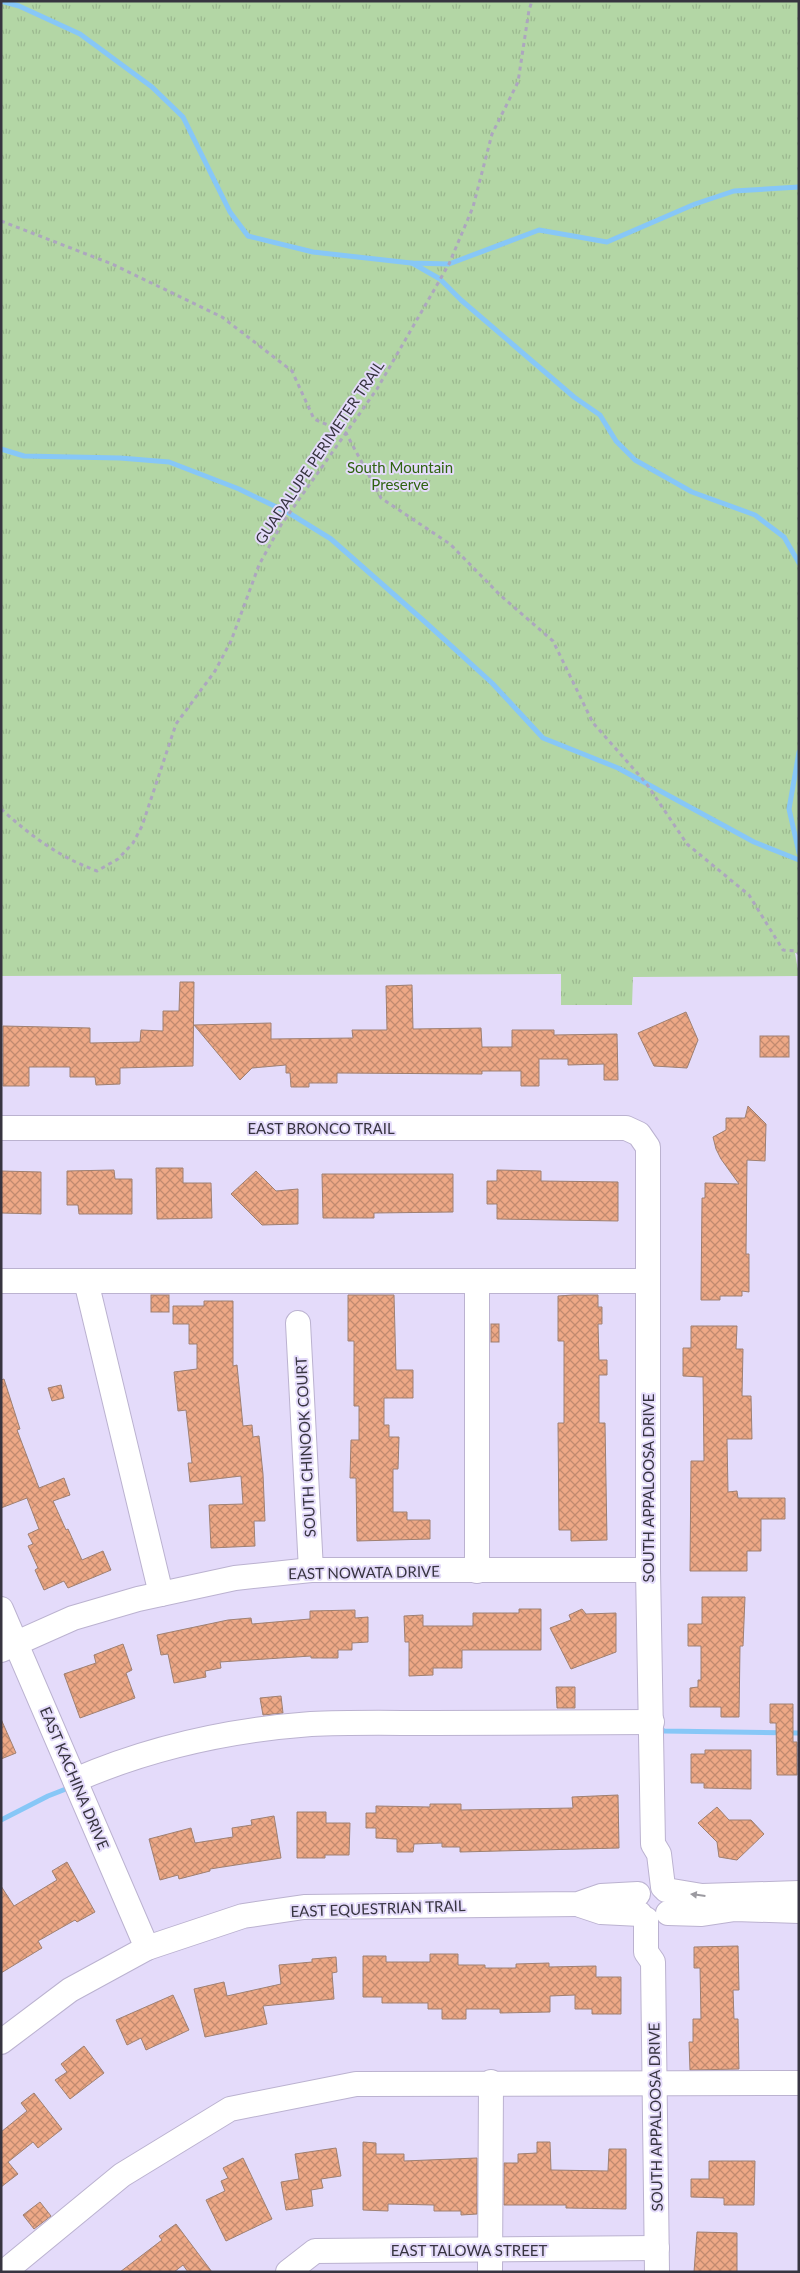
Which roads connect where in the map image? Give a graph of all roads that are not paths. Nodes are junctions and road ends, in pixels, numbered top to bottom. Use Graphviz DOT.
graph roads {
  1 [pos="1,1128"];
  2 [pos="639,1134"];
  3 [pos="1,1281"];
  4 [pos="86,1281"];
  5 [pos="476,1281"];
  6 [pos="648,1281"];
  7 [pos="298,1323"];
  8 [pos="311,1570"];
  9 [pos="648,1570"];
  10 [pos="477,1571"];
  11 [pos="161,1594"];
  12 [pos="1,1609"];
  13 [pos="9,1646"];
  14 [pos="652,1722"];
  15 [pos="75,1780"];
  16 [pos="653,1903"];
  17 [pos="796,1909"];
  18 [pos="147,1948"];
  19 [pos="1,2042"];
  20 [pos="490,2082"];
  21 [pos="655,2082"];
  22 [pos="799,2083"];
  23 [pos="657,2248"];
  24 [pos="490,2261"];
  25 [pos="4,2272"];
  26 [pos="288,2272"];
  27 [pos="657,2272"];
  1 -- 2 [label="street, EAST BRONCO TRAIL"];
  2 -- 6 [label="street, SOUTH APPALOOSA DRIVE"];
  3 -- 4 [label="street"];
  4 -- 5 [label="street"];
  4 -- 11 [label="street"];
  5 -- 6 [label="street"];
  5 -- 10 [label="street"];
  6 -- 9 [label="street, SOUTH APPALOOSA DRIVE"];
  7 -- 8 [label="street, SOUTH CHINOOK COURT"];
  8 -- 10 [label="street, EAST NOWATA DRIVE"];
  8 -- 11 [label="street, EAST NOWATA DRIVE"];
  9 -- 10 [label="street, EAST NOWATA DRIVE"];
  9 -- 14 [label="street, SOUTH APPALOOSA DRIVE"];
  11 -- 13 [label="street, EAST NOWATA DRIVE"];
  12 -- 13 [label="street, EAST KACHINA DRIVE"];
  13 -- 15 [label="street, EAST KACHINA DRIVE"];
  14 -- 15 [label="street"];
  14 -- 16 [label="street, SOUTH APPALOOSA DRIVE"];
  15 -- 18 [label="street, EAST KACHINA DRIVE"];
  16 -- 17 [label="street, EAST EQUESTRIAN TRAIL"];
  16 -- 18 [label="street, EAST EQUESTRIAN TRAIL"];
  16 -- 21 [label="street, SOUTH APPALOOSA DRIVE"];
  18 -- 19 [label="street, EAST EQUESTRIAN TRAIL"];
  20 -- 21 [label="street"];
  20 -- 24 [label="street"];
  20 -- 25 [label="street"];
  21 -- 22 [label="street"];
  21 -- 23 [label="street, SOUTH APPALOOSA DRIVE"];
  23 -- 24 [label="street, EAST TALOWA STREET"];
  23 -- 27 [label="street, SOUTH APPALOOSA DRIVE"];
  24 -- 26 [label="street, EAST TALOWA STREET"];
}
